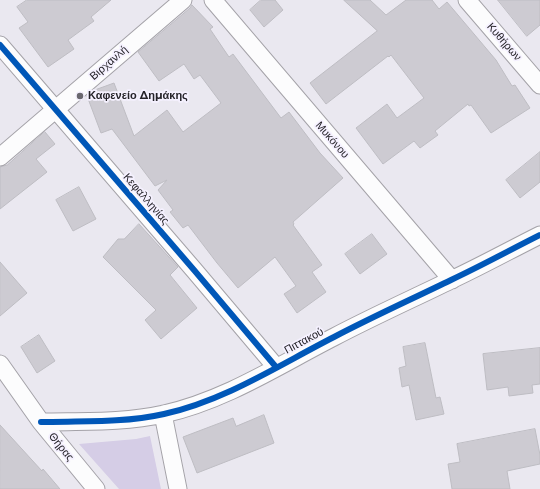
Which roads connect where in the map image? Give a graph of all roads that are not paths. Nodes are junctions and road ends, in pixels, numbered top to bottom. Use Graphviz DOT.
graph roads {
  1 [pos="183,0"];
  2 [pos="213,0"];
  3 [pos="468,0"];
  4 [pos="0,45"];
  5 [pos="540,85"];
  6 [pos="55,109"];
  7 [pos="0,157"];
  8 [pos="540,235"];
  9 [pos="452,280"];
  10 [pos="0,364"];
  11 [pos="276,367"];
  12 [pos="163,414"];
  13 [pos="41,422"];
  14 [pos="96,489"];
  15 [pos="178,489"];
  1 -- 6 [label="street, Βιρχανλή"];
  2 -- 9 [label="street, Μυκόνου"];
  3 -- 5 [label="street, Κυθήρων"];
  4 -- 6 [label="street, Κεφαλληνίας"];
  6 -- 7 [label="street, Βιρχανλή"];
  6 -- 11 [label="street, Κεφαλληνίας"];
  8 -- 9 [label="street, Πιττακού"];
  9 -- 11 [label="street, Πιττακού"];
  10 -- 13 [label="street, Θήρας"];
  11 -- 12 [label="street, Πιττακού"];
  12 -- 13 [label="street, Πιττακού"];
  12 -- 15 [label="street"];
  13 -- 14 [label="street, Θήρας"];
}
